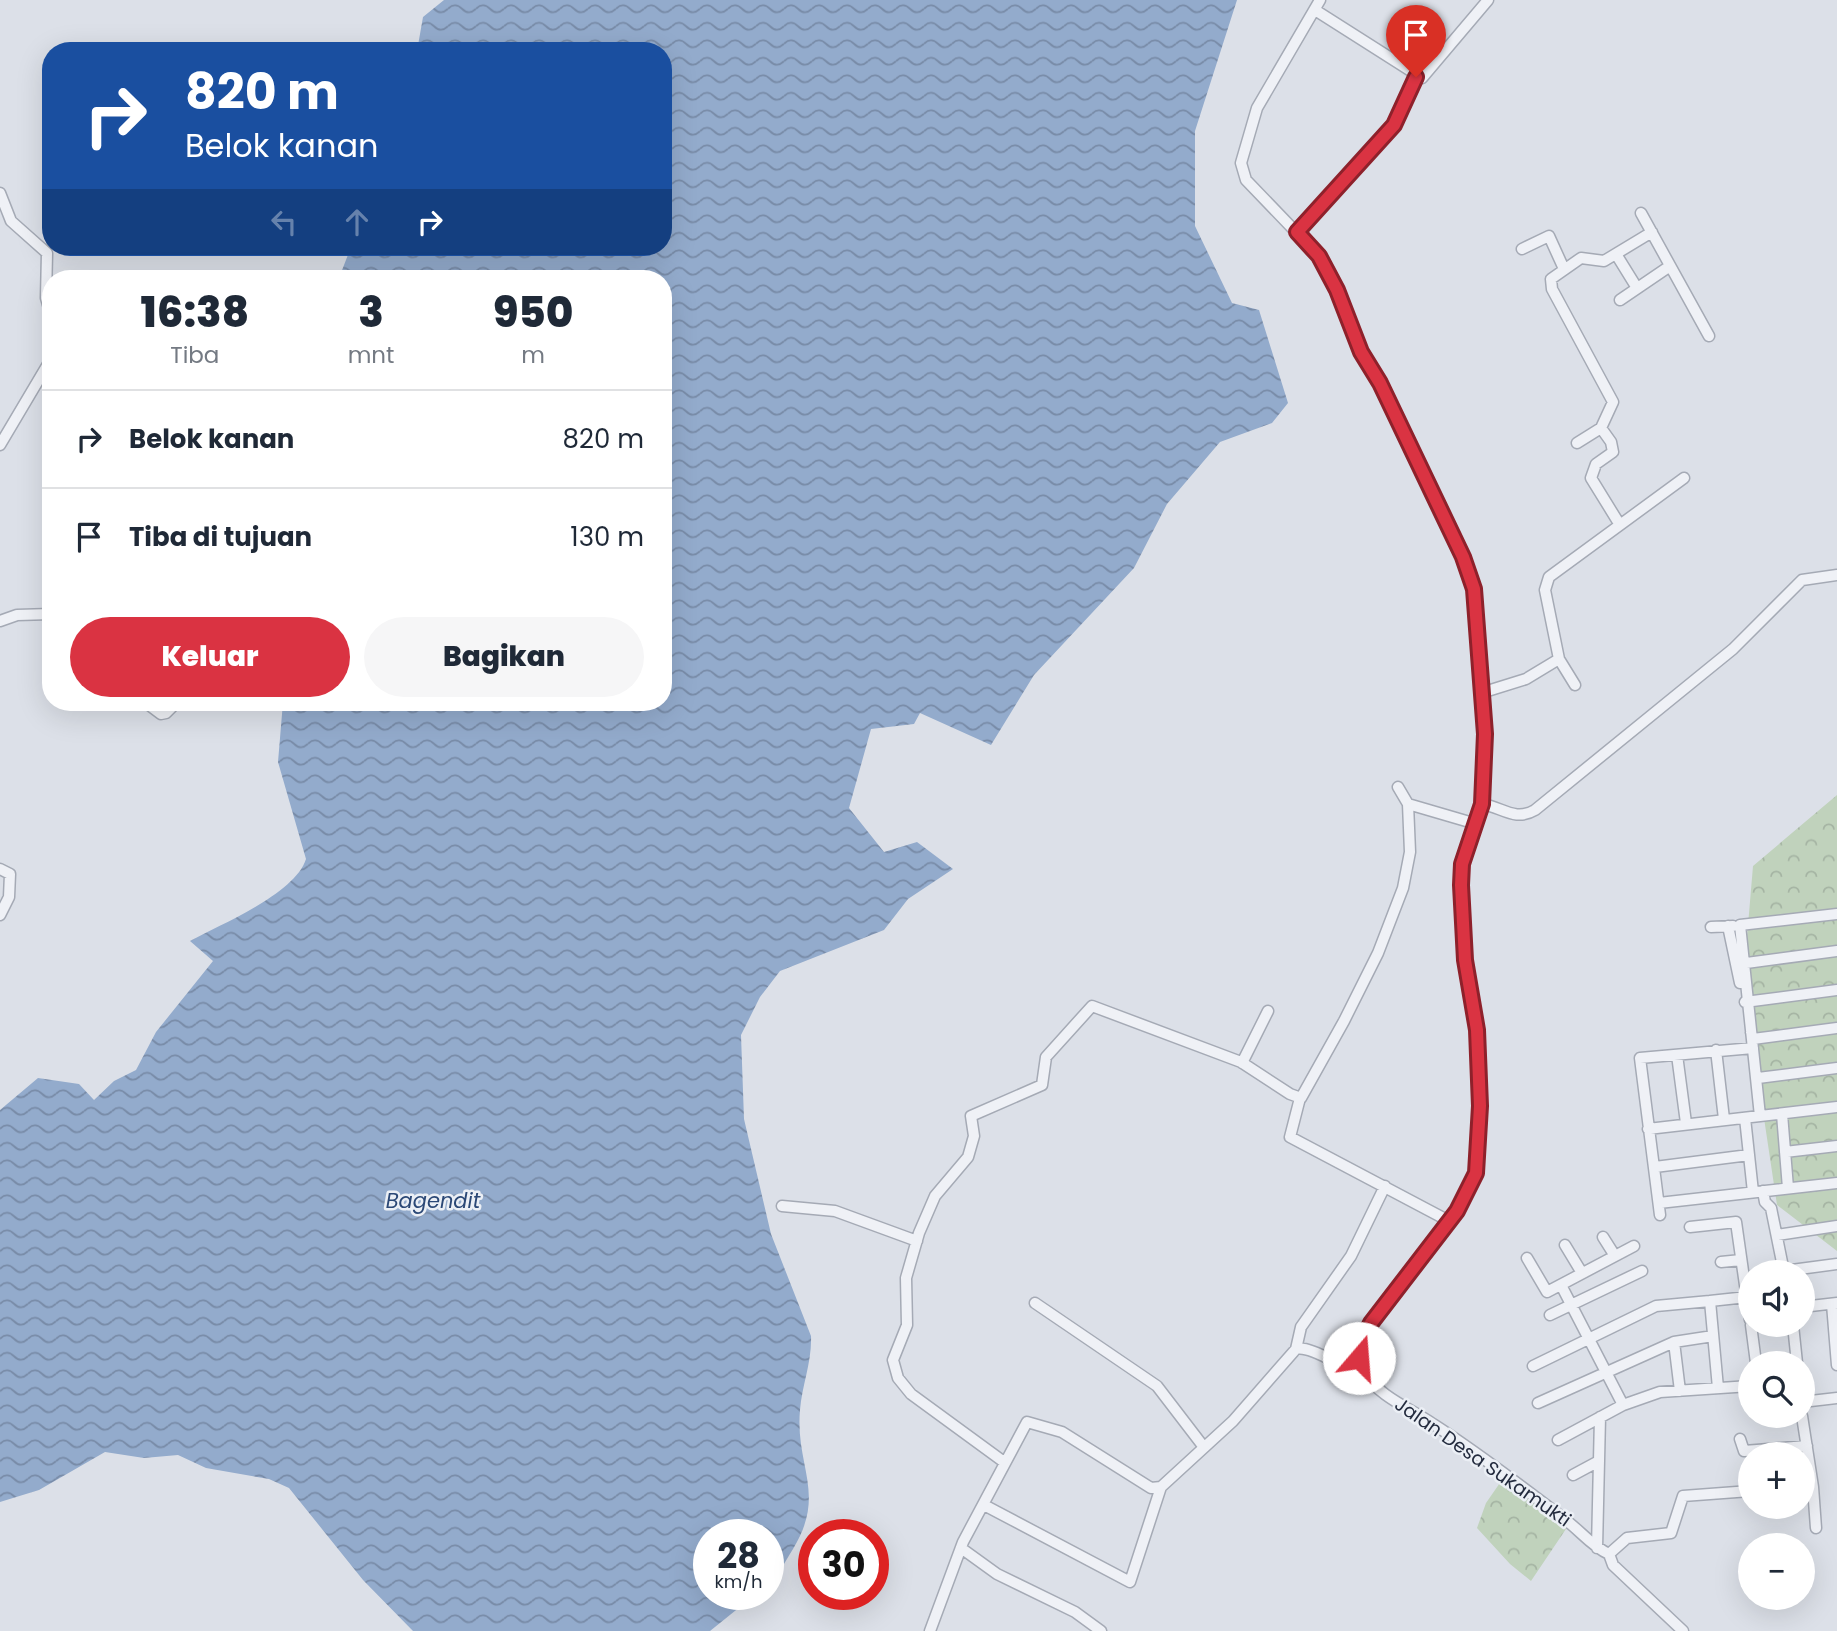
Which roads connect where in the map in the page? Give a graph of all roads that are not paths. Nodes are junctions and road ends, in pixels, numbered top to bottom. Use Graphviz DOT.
graph roads {
  1 [pos="1488,0"];
  2 [pos="1317,5"];
  3 [pos="1416,77"];
  4 [pos="0,193"];
  5 [pos="1641,213"];
  6 [pos="1297,232"];
  7 [pos="1651,232"];
  8 [pos="42,249"];
  9 [pos="1522,249"];
  10 [pos="1616,254"];
  11 [pos="1670,266"];
  12 [pos="1564,269"];
  13 [pos="1637,288"];
  14 [pos="1620,300"];
  15 [pos="1709,336"];
  16 [pos="42,374"];
  17 [pos="1601,429"];
  18 [pos="1577,443"];
  19 [pos="0,445"];
  20 [pos="1684,478"];
  21 [pos="1620,525"];
  22 [pos="1837,575"];
  23 [pos="42,614"];
  24 [pos="0,621"];
  25 [pos="1559,659"];
  26 [pos="1575,685"];
  27 [pos="1481,693"];
  28 [pos="1398,787"];
  29 [pos="1408,804"];
  30 [pos="1482,804"];
  31 [pos="1473,823"];
  32 [pos="0,869"];
  33 [pos="1837,914"];
  34 [pos="0,915"];
  35 [pos="1734,925"];
  36 [pos="1711,927"];
  37 [pos="1837,951"];
  38 [pos="1740,964"];
  39 [pos="1837,990"];
  40 [pos="1747,1002"];
  41 [pos="1268,1012"];
  42 [pos="1837,1028"];
  43 [pos="1753,1044"];
  44 [pos="1716,1051"];
  45 [pos="1677,1055"];
  46 [pos="1242,1063"];
  47 [pos="1837,1068"];
  48 [pos="1758,1078"];
  49 [pos="1300,1098"];
  50 [pos="1837,1107"];
  51 [pos="1782,1114"];
  52 [pos="1760,1116"];
  53 [pos="1745,1118"];
  54 [pos="1724,1119"];
  55 [pos="1686,1123"];
  56 [pos="1648,1129"];
  57 [pos="1837,1146"];
  58 [pos="1785,1152"];
  59 [pos="1749,1155"];
  60 [pos="1655,1167"];
  61 [pos="1837,1183"];
  62 [pos="1385,1186"];
  63 [pos="1788,1188"];
  64 [pos="1763,1191"];
  65 [pos="782,1206"];
  66 [pos="1449,1221"];
  67 [pos="1837,1226"];
  68 [pos="1690,1227"];
  69 [pos="1777,1235"];
  70 [pos="1603,1237"];
  71 [pos="917,1241"];
  72 [pos="1565,1245"];
  73 [pos="1634,1246"];
  74 [pos="1615,1256"];
  75 [pos="1527,1258"];
  76 [pos="1741,1259"];
  77 [pos="1782,1260"];
  78 [pos="1721,1262"];
  79 [pos="1837,1264"];
  80 [pos="1815,1267"];
  81 [pos="1642,1271"];
  82 [pos="1582,1273"];
  83 [pos="1561,1284"];
  84 [pos="1738,1298"];
  85 [pos="1710,1301"];
  86 [pos="1035,1303"];
  87 [pos="1834,1303"];
  88 [pos="1570,1305"];
  89 [pos="1815,1305"];
  90 [pos="1550,1315"];
  91 [pos="1713,1336"];
  92 [pos="1588,1339"];
  93 [pos="1674,1342"];
  94 [pos="1296,1349"];
  95 [pos="1837,1365"];
  96 [pos="1533,1366"];
  97 [pos="1605,1371"];
  98 [pos="1366,1374"];
  99 [pos="1738,1387"];
  100 [pos="1718,1388"];
  101 [pos="1680,1391"];
  102 [pos="1837,1398"];
  103 [pos="1815,1401"];
  104 [pos="1538,1403"];
  105 [pos="1623,1405"];
  106 [pos="1600,1417"];
  107 [pos="1740,1439"];
  108 [pos="1558,1440"];
  109 [pos="1741,1442"];
  110 [pos="1203,1446"];
  111 [pos="1599,1461"];
  112 [pos="1004,1462"];
  113 [pos="1573,1475"];
  114 [pos="1161,1487"];
  115 [pos="1738,1492"];
  116 [pos="984,1505"];
  117 [pos="1814,1519"];
  118 [pos="1816,1528"];
  119 [pos="961,1548"];
  120 [pos="1597,1548"];
  121 [pos="1609,1554"];
  122 [pos="930,1631"];
  123 [pos="1101,1631"];
  124 [pos="1683,1631"];
  1 -- 3 [label="street"];
  2 -- 3 [label="street"];
  2 -- 6 [label="street"];
  3 -- 6 [label="street"];
  4 -- 8 [label="street"];
  5 -- 7 [label="street"];
  6 -- 27 [label="street"];
  7 -- 10 [label="street"];
  7 -- 11 [label="street"];
  9 -- 12 [label="street"];
  10 -- 12 [label="street"];
  10 -- 13 [label="street"];
  11 -- 13 [label="street"];
  11 -- 15 [label="street"];
  12 -- 17 [label="street"];
  13 -- 14 [label="street"];
  16 -- 19 [label="street"];
  17 -- 18 [label="street"];
  17 -- 21 [label="street"];
  20 -- 21 [label="street"];
  21 -- 25 [label="street"];
  22 -- 30 [label="street"];
  23 -- 24 [label="street"];
  25 -- 26 [label="street"];
  25 -- 27 [label="street"];
  27 -- 30 [label="street"];
  28 -- 29 [label="street"];
  29 -- 31 [label="street"];
  29 -- 49 [label="street"];
  30 -- 31 [label="street"];
  31 -- 66 [label="street"];
  32 -- 34 [label="street"];
  33 -- 35 [label="street"];
  35 -- 36 [label="street"];
  35 -- 38 [label="street"];
  37 -- 38 [label="street"];
  38 -- 40 [label="street"];
  39 -- 40 [label="street"];
  40 -- 43 [label="street"];
  41 -- 46 [label="street"];
  42 -- 43 [label="street"];
  43 -- 44 [label="street"];
  43 -- 48 [label="street"];
  44 -- 45 [label="street"];
  44 -- 54 [label="street"];
  45 -- 55 [label="street"];
  45 -- 56 [label="street"];
  46 -- 49 [label="street"];
  46 -- 71 [label="street"];
  47 -- 48 [label="street"];
  48 -- 52 [label="street"];
  49 -- 62 [label="street"];
  50 -- 51 [label="street"];
  51 -- 52 [label="street"];
  51 -- 58 [label="street"];
  52 -- 53 [label="street"];
  53 -- 54 [label="street"];
  53 -- 59 [label="street"];
  54 -- 55 [label="street"];
  55 -- 56 [label="street"];
  56 -- 60 [label="street"];
  57 -- 58 [label="street"];
  58 -- 63 [label="street"];
  59 -- 60 [label="street"];
  59 -- 64 [label="street"];
  60 -- 64 [label="street"];
  61 -- 63 [label="street"];
  62 -- 66 [label="street"];
  62 -- 94 [label="street"];
  63 -- 64 [label="street"];
  64 -- 69 [label="street"];
  65 -- 71 [label="street"];
  66 -- 98 [label="street"];
  67 -- 69 [label="street"];
  68 -- 76 [label="street"];
  69 -- 77 [label="street"];
  70 -- 74 [label="street"];
  71 -- 112 [label="street"];
  72 -- 82 [label="street"];
  73 -- 74 [label="street"];
  74 -- 82 [label="street"];
  75 -- 83 [label="street"];
  76 -- 78 [label="street"];
  79 -- 80 [label="street"];
  81 -- 88 [label="street"];
  82 -- 83 [label="street"];
  83 -- 88 [label="street"];
  84 -- 85 [label="street"];
  85 -- 91 [label="street"];
  85 -- 92 [label="street"];
  86 -- 110 [label="street"];
  87 -- 89 [label="street"];
  87 -- 95 [label="street"];
  88 -- 90 [label="street"];
  88 -- 92 [label="street"];
  91 -- 93 [label="street"];
  91 -- 100 [label="street"];
  92 -- 96 [label="street"];
  92 -- 97 [label="street"];
  93 -- 97 [label="street"];
  93 -- 101 [label="street"];
  94 -- 98 [label="street"];
  94 -- 110 [label="street"];
  97 -- 104 [label="street"];
  97 -- 105 [label="street"];
  98 -- 120 [label="street, Jalan Desa Sukamukti"];
  99 -- 100 [label="street"];
  100 -- 101 [label="street"];
  101 -- 105 [label="street"];
  102 -- 103 [label="street"];
  105 -- 106 [label="street"];
  106 -- 108 [label="street"];
  106 -- 111 [label="street"];
  107 -- 109 [label="street"];
  110 -- 114 [label="street"];
  111 -- 113 [label="street"];
  111 -- 120 [label="street"];
  112 -- 114 [label="street"];
  112 -- 116 [label="street"];
  114 -- 116 [label="street"];
  115 -- 121 [label="street"];
  116 -- 119 [label="street"];
  117 -- 118 [label="street"];
  119 -- 122 [label="street"];
  119 -- 123 [label="street"];
  120 -- 121 [label="street, Jalan Desa Sukamukti"];
  121 -- 124 [label="street, Jalan Desa Sukamukti"];
}
